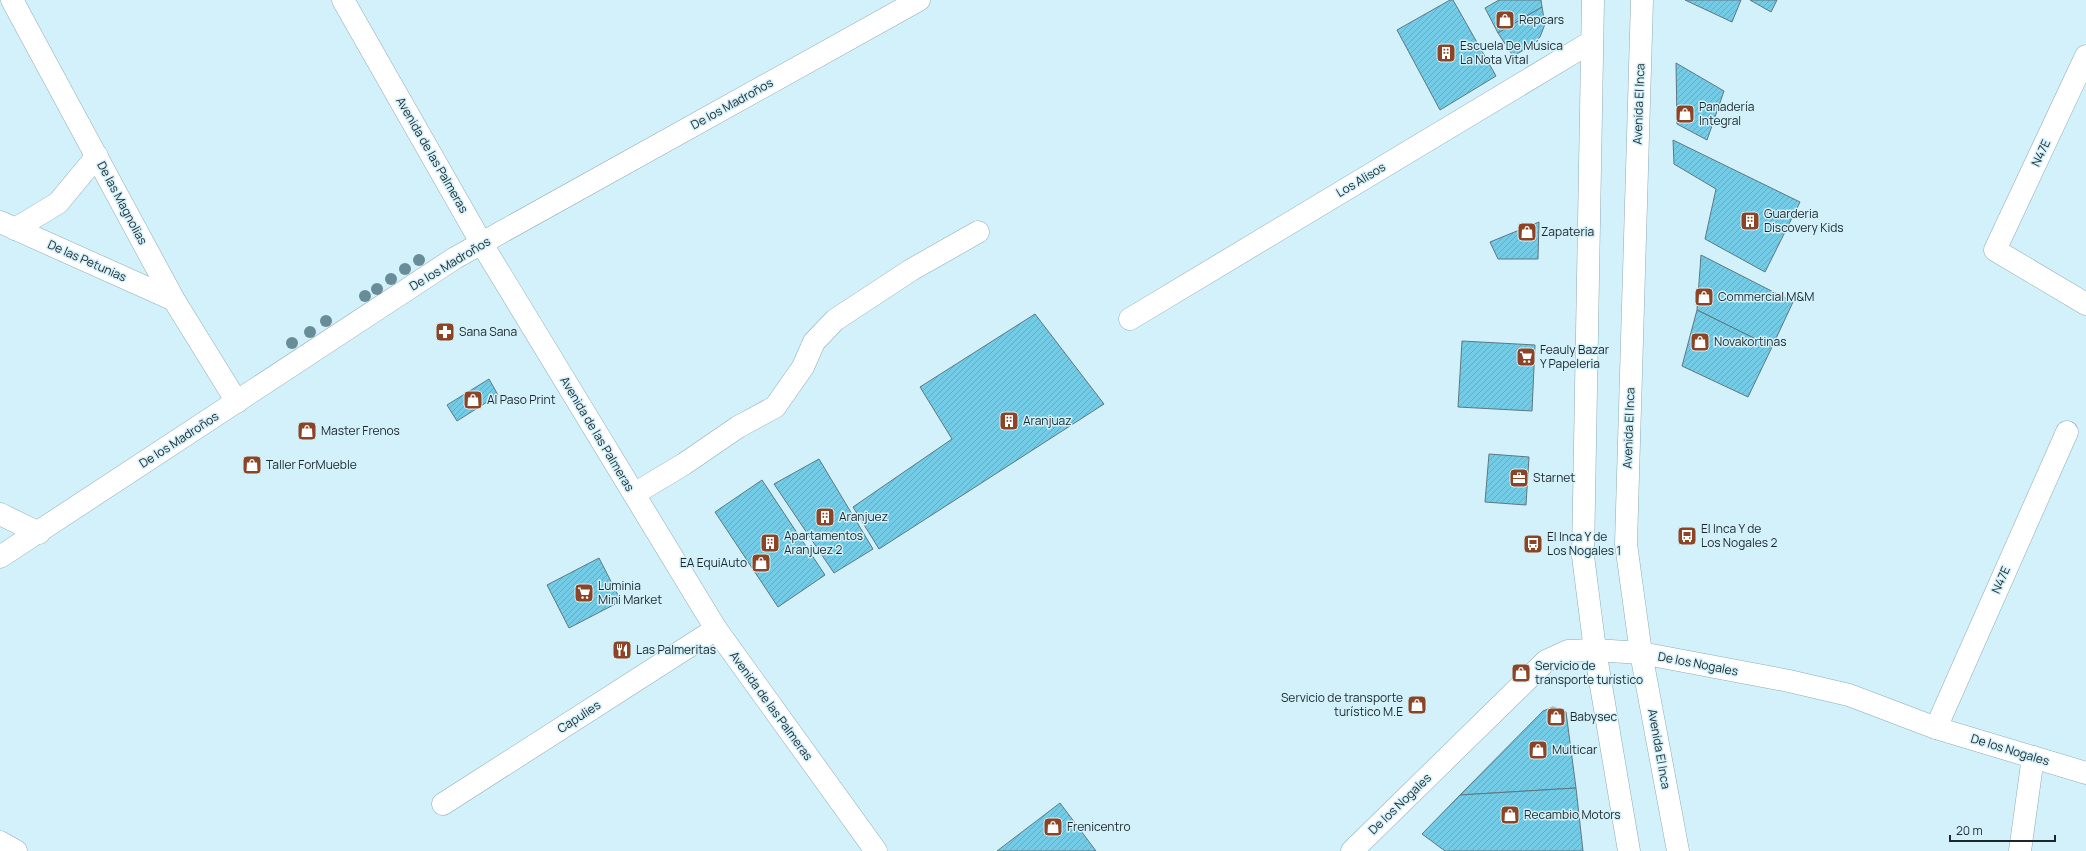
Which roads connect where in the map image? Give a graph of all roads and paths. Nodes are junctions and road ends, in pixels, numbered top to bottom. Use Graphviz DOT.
graph roads {
  1 [pos="12,0"];
  2 [pos="343,0"];
  3 [pos="919,0"];
  4 [pos="1593,0"];
  5 [pos="1642,0"];
  6 [pos="1591,42"];
  7 [pos="2086,56"];
  8 [pos="2079,92"];
  9 [pos="97,156"];
  10 [pos="8,225"];
  11 [pos="978,232"];
  12 [pos="482,244"];
  13 [pos="174,300"];
  14 [pos="2086,304"];
  15 [pos="1130,318"];
  16 [pos="237,402"];
  17 [pos="2067,432"];
  18 [pos="634,494"];
  19 [pos="0,514"];
  20 [pos="39,532"];
  21 [pos="0,557"];
  22 [pos="716,629"];
  23 [pos="1595,650"];
  24 [pos="1641,653"];
  25 [pos="1936,728"];
  26 [pos="2033,757"];
  27 [pos="2086,773"];
  28 [pos="443,804"];
  29 [pos="0,842"];
  30 [pos="16,851"];
  31 [pos="876,851"];
  32 [pos="1352,851"];
  33 [pos="1629,851"];
  34 [pos="1678,851"];
  35 [pos="2020,851"];
  1 -- 9 [label="street, De las Magnolias"];
  2 -- 12 [label="street, Avenida de las Palmeras"];
  3 -- 12 [label="street, De los Madroños"];
  4 -- 6 [label="street"];
  5 -- 24 [label="street, Avenida El Inca"];
  6 -- 15 [label="street, Los Alisos"];
  6 -- 23 [label="street"];
  7 -- 8 [label="street, N47E"];
  8 -- 14 [label="street, N47E"];
  9 -- 10 [label="street"];
  9 -- 13 [label="street, De las Magnolias"];
  10 -- 13 [label="street, De las Petunias"];
  11 -- 18 [label="street"];
  12 -- 16 [label="street, De los Madroños"];
  12 -- 18 [label="street, Avenida de las Palmeras"];
  13 -- 16 [label="street, De las Magnolias"];
  16 -- 20 [label="street, De los Madroños"];
  17 -- 25 [label="street, N47E"];
  18 -- 22 [label="street, Avenida de las Palmeras"];
  19 -- 20 [label="street"];
  20 -- 21 [label="street, De los Madroños"];
  22 -- 28 [label="street, Capulies"];
  22 -- 31 [label="street, Avenida de las Palmeras"];
  23 -- 24 [label="street, De los Nogales"];
  23 -- 32 [label="street, De los Nogales"];
  23 -- 33 [label="street"];
  24 -- 25 [label="street, De los Nogales"];
  24 -- 34 [label="street, Avenida El Inca"];
  25 -- 26 [label="street, De los Nogales"];
  26 -- 27 [label="street, De los Nogales"];
  26 -- 35 [label="street"];
  29 -- 30 [label="street"];
}
